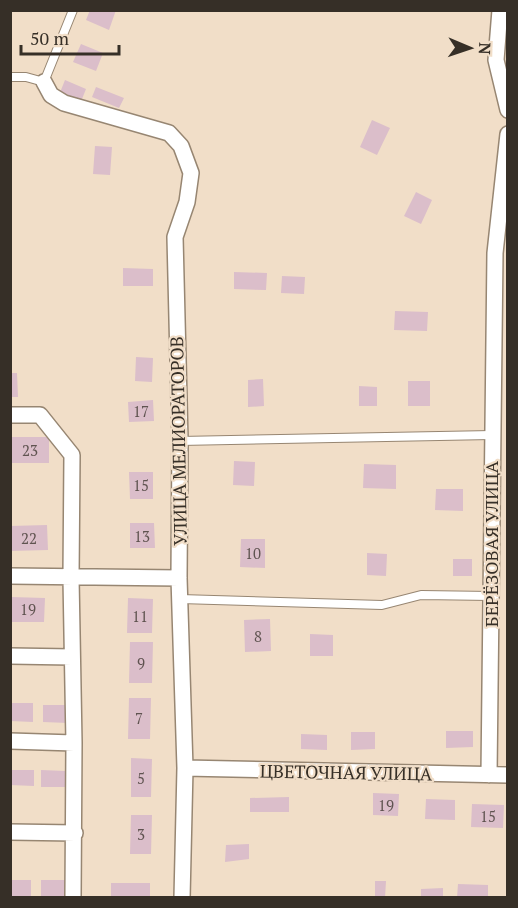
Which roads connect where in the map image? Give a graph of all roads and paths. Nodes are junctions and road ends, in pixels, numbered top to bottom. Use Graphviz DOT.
graph roads {
  1 [pos="73,10"];
  2 [pos="500,10"];
  3 [pos="10,77"];
  4 [pos="44,82"];
  5 [pos="507,110"];
  6 [pos="507,134"];
  7 [pos="10,415"];
  8 [pos="492,435"];
  9 [pos="180,441"];
  10 [pos="10,576"];
  11 [pos="70,578"];
  12 [pos="179,578"];
  13 [pos="491,597"];
  14 [pos="180,599"];
  15 [pos="10,656"];
  16 [pos="72,657"];
  17 [pos="10,741"];
  18 [pos="74,743"];
  19 [pos="186,768"];
  20 [pos="489,775"];
  21 [pos="507,775"];
  22 [pos="10,832"];
  23 [pos="75,833"];
  24 [pos="73,897"];
  25 [pos="183,897"];
  1 -- 4 [label="lane"];
  2 -- 5 [label="street"];
  3 -- 4 [label="lane"];
  4 -- 9 [label="street, УЛИЦА МЕЛИОРАТОРОВ"];
  6 -- 8 [label="street, БЕРЁЗОВАЯ УЛИЦА"];
  7 -- 11 [label="street"];
  8 -- 9 [label="lane"];
  8 -- 13 [label="street, БЕРЁЗОВАЯ УЛИЦА"];
  9 -- 12 [label="street, УЛИЦА МЕЛИОРАТОРОВ"];
  10 -- 11 [label="street"];
  11 -- 12 [label="street"];
  11 -- 16 [label="street"];
  12 -- 14 [label="street, УЛИЦА МЕЛИОРАТОРОВ"];
  13 -- 14 [label="lane"];
  13 -- 20 [label="street, БЕРЁЗОВАЯ УЛИЦА"];
  14 -- 19 [label="street, УЛИЦА МЕЛИОРАТОРОВ"];
  15 -- 16 [label="street"];
  16 -- 18 [label="street"];
  17 -- 18 [label="street"];
  18 -- 23 [label="street"];
  19 -- 20 [label="street, ЦВЕТОЧНАЯ УЛИЦА"];
  19 -- 25 [label="street, УЛИЦА МЕЛИОРАТОРОВ"];
  20 -- 21 [label="street, ЦВЕТОЧНАЯ УЛИЦА"];
  22 -- 23 [label="street"];
  23 -- 24 [label="street"];
}
